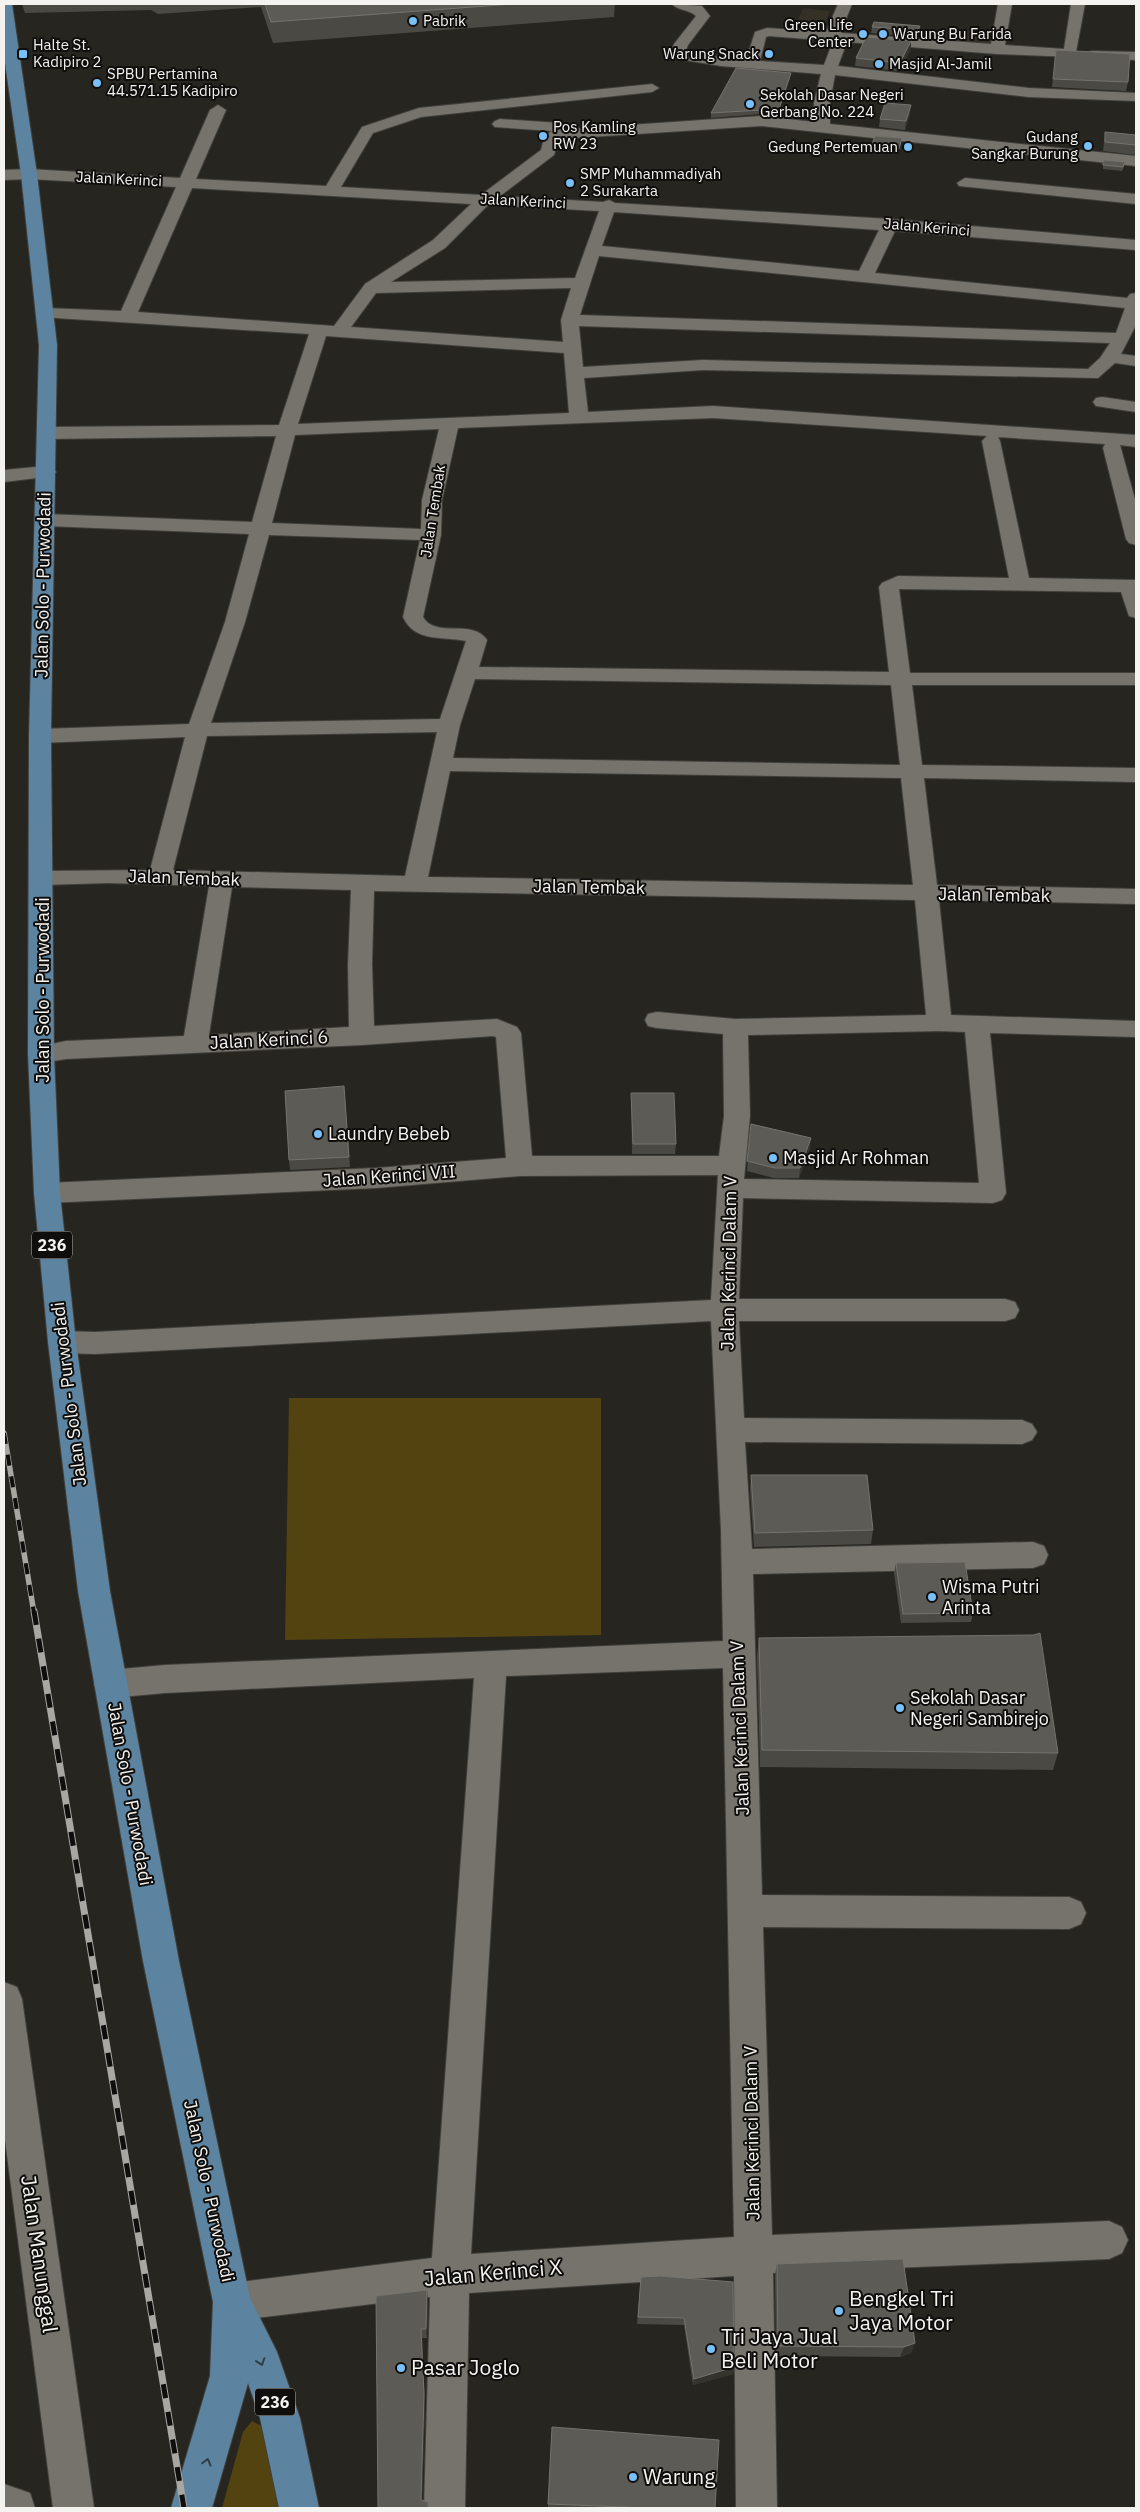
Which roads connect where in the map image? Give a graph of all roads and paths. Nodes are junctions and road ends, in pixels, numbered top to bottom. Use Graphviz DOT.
graph roads {
  1 [pos="5,4"];
  2 [pos="679,4"];
  3 [pos="845,4"];
  4 [pos="1005,4"];
  5 [pos="1078,4"];
  6 [pos="837,36"];
  7 [pos="997,50"];
  8 [pos="1070,54"];
  9 [pos="1136,56"];
  10 [pos="752,63"];
  11 [pos="829,70"];
  12 [pos="652,88"];
  13 [pos="1136,97"];
  14 [pos="545,99"];
  15 [pos="218,110"];
  16 [pos="500,124"];
  17 [pos="822,128"];
  18 [pos="553,131"];
  19 [pos="1136,161"];
  20 [pos="16,174"];
  21 [pos="187,182"];
  22 [pos="965,183"];
  23 [pos="331,190"];
  24 [pos="485,199"];
  25 [pos="1136,199"];
  26 [pos="609,205"];
  27 [pos="890,224"];
  28 [pos="1136,245"];
  29 [pos="592,250"];
  30 [pos="865,277"];
  31 [pos="581,283"];
  32 [pos="371,288"];
  33 [pos="1136,298"];
  34 [pos="1136,304"];
  35 [pos="46,313"];
  36 [pos="127,316"];
  37 [pos="570,320"];
  38 [pos="319,330"];
  39 [pos="339,331"];
  40 [pos="1122,338"];
  41 [pos="571,348"];
  42 [pos="1109,357"];
  43 [pos="1136,361"];
  44 [pos="574,373"];
  45 [pos="1102,402"];
  46 [pos="1136,407"];
  47 [pos="579,417"];
  48 [pos="450,424"];
  49 [pos="287,430"];
  50 [pos="47,433"];
  51 [pos="991,441"];
  52 [pos="1136,441"];
  53 [pos="1112,448"];
  54 [pos="46,472"];
  55 [pos="4,476"];
  56 [pos="45,520"];
  57 [pos="260,528"];
  58 [pos="431,535"];
  59 [pos="1136,539"];
  60 [pos="1020,584"];
  61 [pos="1133,586"];
  62 [pos="1136,612"];
  63 [pos="466,672"];
  64 [pos="1136,678"];
  65 [pos="900,680"];
  66 [pos="449,725"];
  67 [pos="198,730"];
  68 [pos="40,736"];
  69 [pos="442,764"];
  70 [pos="911,772"];
  71 [pos="1136,775"];
  72 [pos="42,878"];
  73 [pos="159,878"];
  74 [pos="222,879"];
  75 [pos="364,883"];
  76 [pos="415,884"];
  77 [pos="928,894"];
  78 [pos="1136,896"];
  79 [pos="657,1020"];
  80 [pos="939,1023"];
  81 [pos="977,1026"];
  82 [pos="735,1027"];
  83 [pos="1136,1029"];
  84 [pos="362,1036"];
  85 [pos="195,1044"];
  86 [pos="41,1054"];
  87 [pos="520,1166"];
  88 [pos="731,1176"];
  89 [pos="47,1193"];
  90 [pos="725,1310"];
  91 [pos="1005,1310"];
  92 [pos="62,1342"];
  93 [pos="731,1430"];
  94 [pos="1022,1432"];
  95 [pos="1033,1555"];
  96 [pos="737,1562"];
  97 [pos="747,1645"];
  98 [pos="491,1663"];
  99 [pos="110,1684"];
  100 [pos="747,1911"];
  101 [pos="1069,1913"];
  102 [pos="4,1999"];
  103 [pos="1109,2240"];
  104 [pos="755,2255"];
  105 [pos="450,2275"];
  106 [pos="232,2302"];
  107 [pos="4,2504"];
  108 [pos="15,2508"];
  109 [pos="74,2508"];
  110 [pos="192,2508"];
  111 [pos="299,2508"];
  112 [pos="444,2508"];
  113 [pos="757,2508"];
  1 -- 20 [label="main road, Jalan Solo - Purwodadi / 236"];
  2 -- 10 [label="street"];
  3 -- 6 [label="street"];
  4 -- 7 [label="street"];
  5 -- 8 [label="street"];
  6 -- 7 [label="street"];
  6 -- 10 [label="street"];
  6 -- 11 [label="street"];
  7 -- 8 [label="street"];
  8 -- 9 [label="street"];
  10 -- 11 [label="street"];
  11 -- 13 [label="street"];
  11 -- 17 [label="street"];
  12 -- 14 [label="street"];
  14 -- 18 [label="street"];
  14 -- 23 [label="street"];
  15 -- 21 [label="street"];
  16 -- 18 [label="street"];
  17 -- 18 [label="street"];
  17 -- 19 [label="street"];
  18 -- 24 [label="street"];
  20 -- 21 [label="street, Jalan Kerinci"];
  20 -- 35 [label="main road, Jalan Solo - Purwodadi / 236"];
  21 -- 23 [label="street, Jalan Kerinci"];
  21 -- 36 [label="street"];
  22 -- 25 [label="street"];
  23 -- 24 [label="street, Jalan Kerinci"];
  24 -- 26 [label="street, Jalan Kerinci"];
  24 -- 32 [label="street"];
  26 -- 27 [label="street, Jalan Kerinci"];
  26 -- 29 [label="street"];
  27 -- 28 [label="street, Jalan Kerinci"];
  27 -- 30 [label="street"];
  29 -- 30 [label="street"];
  29 -- 31 [label="street"];
  30 -- 34 [label="street"];
  31 -- 32 [label="street"];
  31 -- 37 [label="street"];
  32 -- 39 [label="street"];
  33 -- 34 [label="street"];
  34 -- 40 [label="street"];
  35 -- 36 [label="street"];
  35 -- 50 [label="main road, Jalan Solo - Purwodadi / 236"];
  36 -- 38 [label="street"];
  37 -- 40 [label="street"];
  37 -- 41 [label="street"];
  38 -- 39 [label="street"];
  38 -- 49 [label="street"];
  39 -- 41 [label="street"];
  40 -- 42 [label="street"];
  41 -- 44 [label="street"];
  42 -- 43 [label="street"];
  42 -- 44 [label="street"];
  44 -- 47 [label="street"];
  45 -- 46 [label="street"];
  47 -- 48 [label="street"];
  47 -- 52 [label="street"];
  48 -- 49 [label="street"];
  48 -- 58 [label="street, Jalan Tembak"];
  49 -- 50 [label="street"];
  49 -- 57 [label="street"];
  50 -- 54 [label="main road, Jalan Solo - Purwodadi / 236"];
  51 -- 60 [label="street"];
  53 -- 59 [label="street"];
  54 -- 55 [label="street, Jalan Solo - Purwodadi"];
  54 -- 56 [label="main road, Jalan Solo - Purwodadi / 236"];
  56 -- 57 [label="street"];
  56 -- 68 [label="main road, Jalan Solo - Purwodadi / 236"];
  57 -- 58 [label="street"];
  57 -- 67 [label="street"];
  58 -- 63 [label="street, Jalan Tembak"];
  60 -- 61 [label="street"];
  60 -- 65 [label="street"];
  61 -- 62 [label="street"];
  63 -- 65 [label="street"];
  63 -- 66 [label="street"];
  64 -- 65 [label="street"];
  65 -- 70 [label="street"];
  66 -- 67 [label="street"];
  66 -- 69 [label="street"];
  67 -- 68 [label="street"];
  67 -- 73 [label="street"];
  68 -- 72 [label="main road, Jalan Solo - Purwodadi / 236"];
  69 -- 70 [label="street"];
  69 -- 76 [label="street"];
  70 -- 71 [label="street"];
  70 -- 77 [label="street"];
  72 -- 73 [label="street, Jalan Tembak"];
  72 -- 86 [label="main road, Jalan Solo - Purwodadi / 236"];
  73 -- 74 [label="street, Jalan Tembak"];
  74 -- 75 [label="street, Jalan Tembak"];
  74 -- 85 [label="street"];
  75 -- 76 [label="street, Jalan Tembak"];
  75 -- 84 [label="street"];
  76 -- 77 [label="street, Jalan Tembak"];
  77 -- 78 [label="street, Jalan Tembak"];
  77 -- 80 [label="street"];
  79 -- 82 [label="street"];
  80 -- 81 [label="street"];
  80 -- 82 [label="street"];
  81 -- 83 [label="street"];
  81 -- 88 [label="street, Jalan Kerinci VII"];
  82 -- 88 [label="street, Jalan Kerinci Dalam V"];
  84 -- 85 [label="street, Jalan Kerinci 6"];
  84 -- 87 [label="street, Jalan Kerinci 6"];
  85 -- 86 [label="street, Jalan Kerinci 6"];
  86 -- 89 [label="main road, Jalan Solo - Purwodadi / 236"];
  87 -- 88 [label="street, Jalan Kerinci VII"];
  87 -- 89 [label="street, Jalan Kerinci VII"];
  88 -- 90 [label="street, Jalan Kerinci Dalam V"];
  89 -- 92 [label="main road, Jalan Solo - Purwodadi / 236"];
  90 -- 91 [label="street"];
  90 -- 92 [label="street"];
  90 -- 93 [label="street, Jalan Kerinci Dalam V"];
  92 -- 99 [label="main road, Jalan Solo - Purwodadi / 236"];
  93 -- 94 [label="street"];
  93 -- 96 [label="street, Jalan Kerinci Dalam V"];
  95 -- 96 [label="street"];
  96 -- 97 [label="street, Jalan Kerinci Dalam V"];
  97 -- 98 [label="street"];
  97 -- 100 [label="street, Jalan Kerinci Dalam V"];
  98 -- 99 [label="street"];
  98 -- 105 [label="street"];
  99 -- 106 [label="main road, Jalan Solo - Purwodadi / 236"];
  100 -- 101 [label="street"];
  100 -- 104 [label="street, Jalan Kerinci Dalam V"];
  102 -- 109 [label="street, Jalan Manunggal"];
  103 -- 104 [label="street, Jalan Kerinci X"];
  104 -- 105 [label="street, Jalan Kerinci X"];
  104 -- 113 [label="street, Jalan Kerinci Dalam V"];
  105 -- 106 [label="street, Jalan Kerinci X"];
  105 -- 112 [label="street"];
  110 -- 106 [label="main road, Jalan Solo - Purwodadi / 236, one-way"];
  106 -- 111 [label="main road, Jalan Solo - Purwodadi / 236, one-way"];
  107 -- 108 [label="street"];
}
